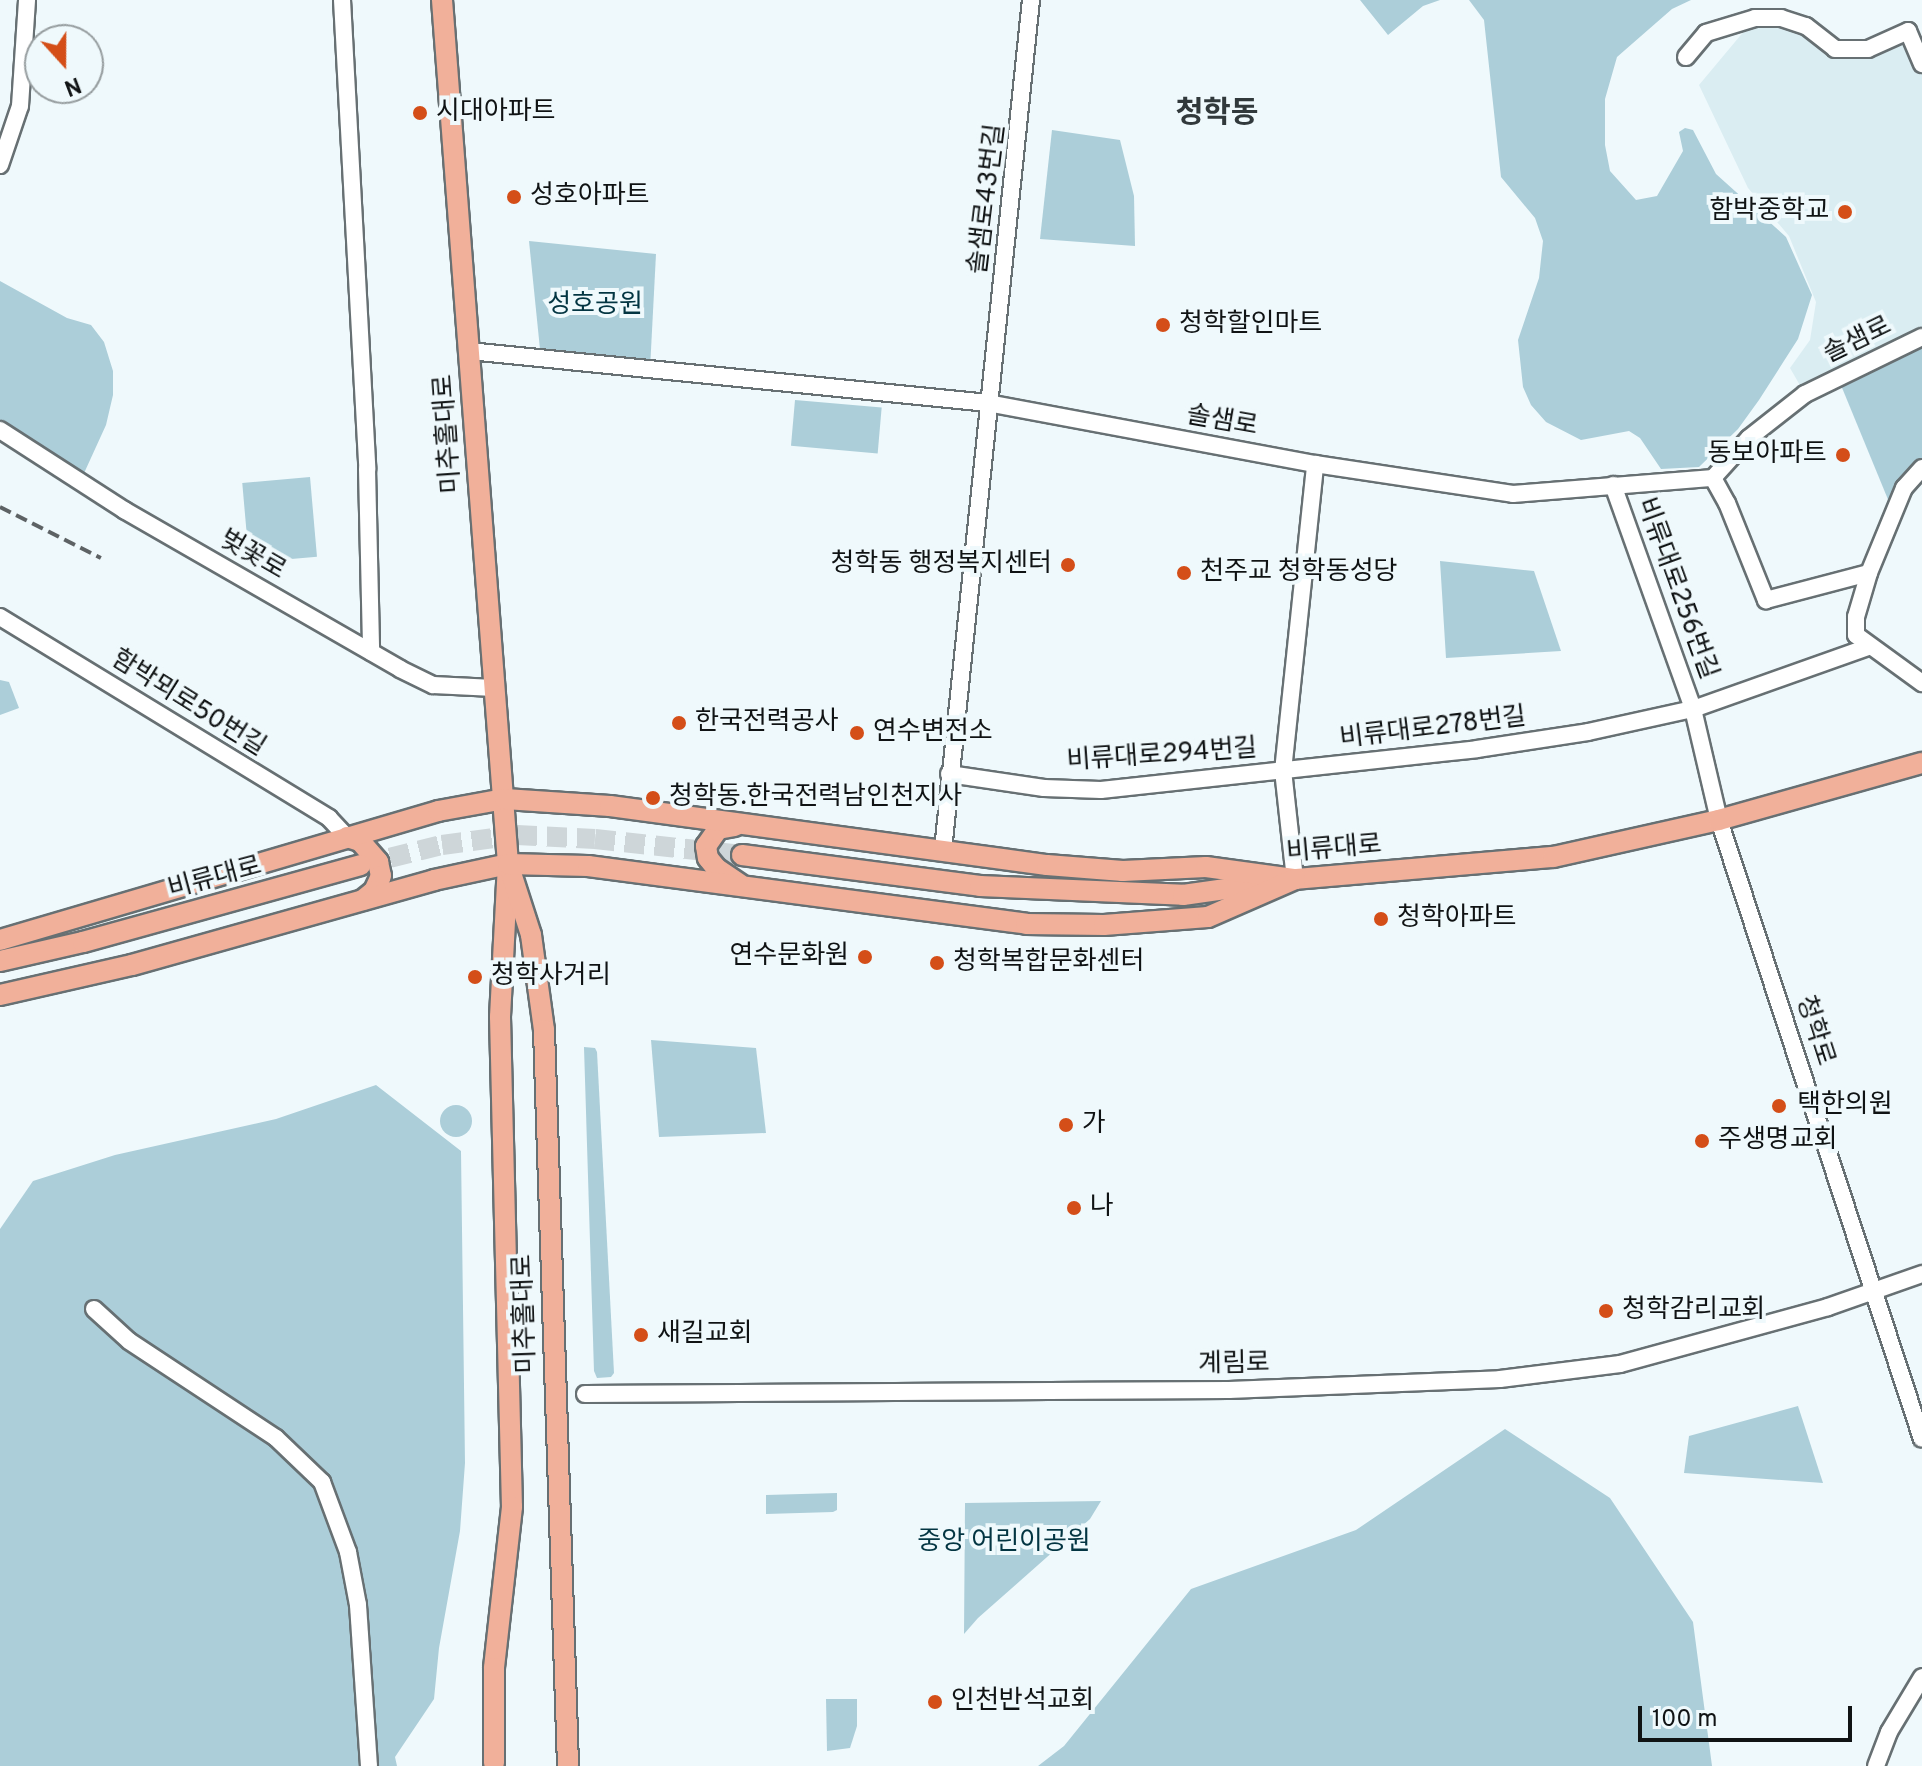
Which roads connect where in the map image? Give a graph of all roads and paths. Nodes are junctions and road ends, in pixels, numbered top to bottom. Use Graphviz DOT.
graph roads {
  1 [pos="27,0"];
  2 [pos="342,0"];
  3 [pos="442,0"];
  4 [pos="1031,0"];
  5 [pos="1686,57"];
  6 [pos="1922,64"];
  7 [pos="0,165"];
  8 [pos="1922,338"];
  9 [pos="469,351"];
  10 [pos="988,403"];
  11 [pos="0,430"];
  12 [pos="1315,464"];
  13 [pos="1922,468"];
  14 [pos="1713,478"];
  15 [pos="1613,485"];
  16 [pos="1869,573"];
  17 [pos="0,617"];
  18 [pos="1868,647"];
  19 [pos="371,652"];
  20 [pos="1922,683"];
  21 [pos="494,688"];
  22 [pos="1693,709"];
  23 [pos="1588,732"];
  24 [pos="1922,763"];
  25 [pos="1283,771"];
  26 [pos="949,774"];
  27 [pos="505,799"];
  28 [pos="1719,820"];
  29 [pos="739,825"];
  30 [pos="347,837"];
  31 [pos="943,850"];
  32 [pos="742,855"];
  33 [pos="508,864"];
  34 [pos="361,865"];
  35 [pos="1295,879"];
  36 [pos="750,889"];
  37 [pos="363,900"];
  38 [pos="0,940"];
  39 [pos="83,942"];
  40 [pos="0,961"];
  41 [pos="0,972"];
  42 [pos="0,995"];
  43 [pos="1922,1274"];
  44 [pos="1873,1290"];
  45 [pos="94,1309"];
  46 [pos="585,1394"];
  47 [pos="1922,1439"];
  48 [pos="1922,1677"];
  49 [pos="494,1763"];
  50 [pos="369,1766"];
  51 [pos="568,1766"];
  52 [pos="1876,1766"];
  1 -- 7 [label="street"];
  2 -- 19 [label="street"];
  3 -- 9 [label="main road, 미추홀대로"];
  4 -- 10 [label="street, 솔샘로43번길"];
  5 -- 6 [label="street"];
  8 -- 14 [label="street, 솔샘로"];
  9 -- 10 [label="street, 솔샘로"];
  9 -- 21 [label="main road, 미추홀대로"];
  10 -- 12 [label="street, 솔샘로"];
  10 -- 26 [label="street"];
  11 -- 19 [label="street, 벚꽃로"];
  12 -- 15 [label="street, 솔샘로"];
  12 -- 25 [label="street"];
  13 -- 16 [label="street"];
  14 -- 15 [label="street, 솔샘로"];
  14 -- 16 [label="street"];
  15 -- 22 [label="street, 비류대로256번길"];
  16 -- 18 [label="street"];
  17 -- 30 [label="street, 함박뫼로50번길"];
  18 -- 20 [label="street"];
  18 -- 22 [label="street, 비류대로256번길"];
  19 -- 21 [label="street, 벚꽃로"];
  21 -- 27 [label="main road, 미추홀대로"];
  22 -- 23 [label="street, 비류대로256번길"];
  22 -- 28 [label="street, 비류대로256번길"];
  23 -- 25 [label="street, 비류대로278번길"];
  24 -- 28 [label="main road, 비류대로"];
  25 -- 26 [label="street, 비류대로294번길"];
  25 -- 35 [label="street"];
  26 -- 31 [label="street"];
  27 -- 29 [label="main road"];
  27 -- 30 [label="main road"];
  27 -- 33 [label="main road, 미추홀대로"];
  28 -- 35 [label="main road, 비류대로"];
  28 -- 44 [label="street, 청학로"];
  29 -- 31 [label="main road"];
  29 -- 36 [label="main road"];
  30 -- 37 [label="main road"];
  30 -- 38 [label="main road"];
  31 -- 35 [label="main road"];
  32 -- 35 [label="main road, 비류대로"];
  33 -- 36 [label="main road"];
  33 -- 37 [label="main road"];
  33 -- 49 [label="main road, 미추홀대로"];
  33 -- 51 [label="main road, 미추홀대로"];
  34 -- 39 [label="main road, 비류대로"];
  35 -- 36 [label="main road"];
  37 -- 42 [label="main road"];
  39 -- 40 [label="main road, 비류대로"];
  39 -- 41 [label="main road, 비류대로"];
  43 -- 44 [label="street, 계림로"];
  44 -- 46 [label="street, 계림로"];
  44 -- 47 [label="street, 청학로"];
  45 -- 50 [label="street"];
  48 -- 52 [label="street"];
}
